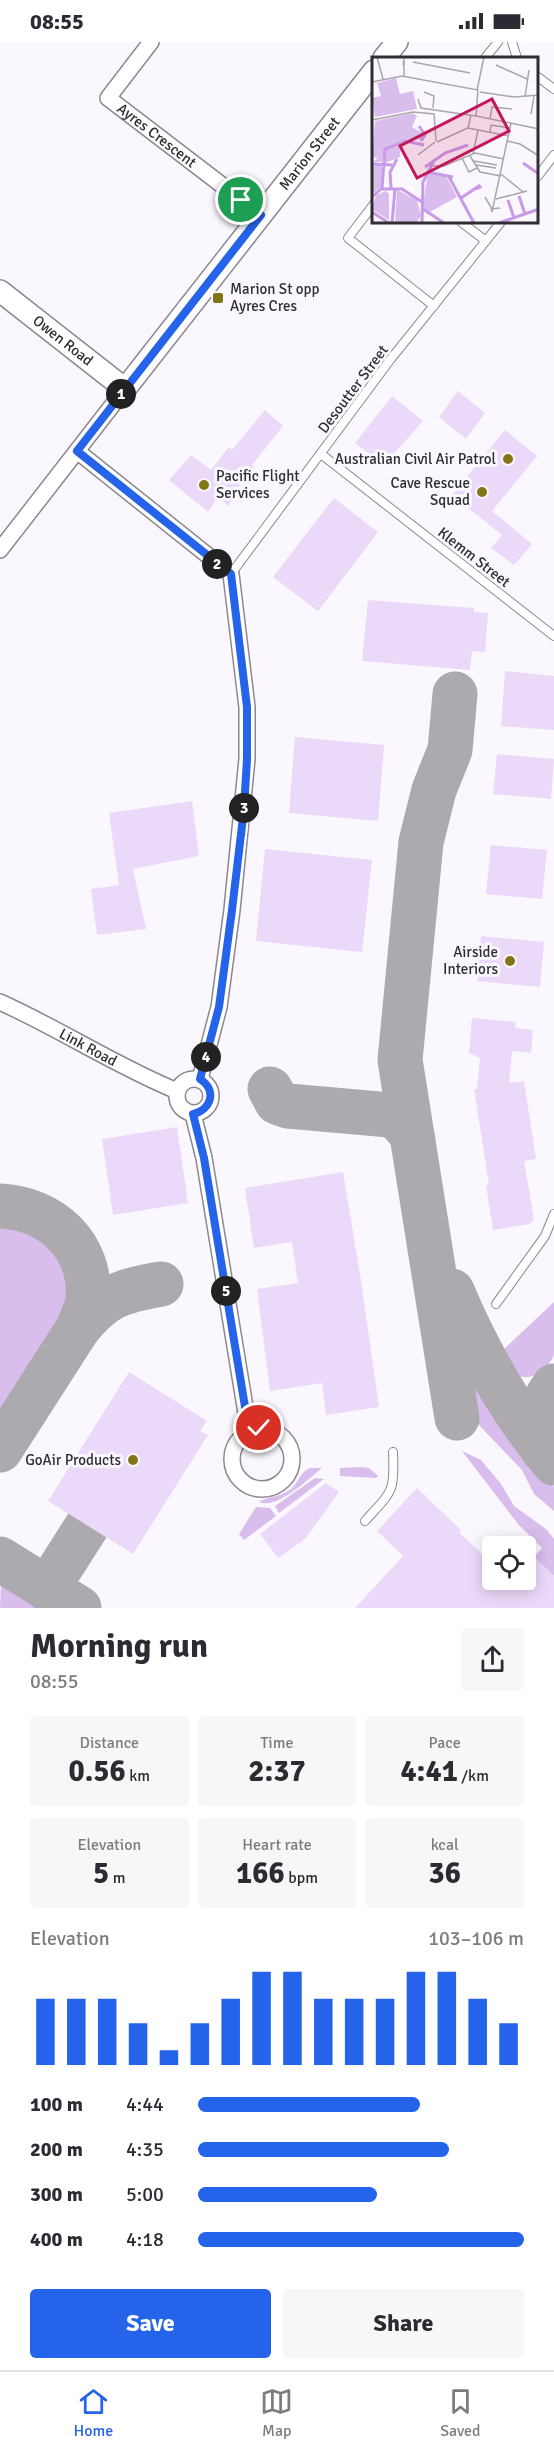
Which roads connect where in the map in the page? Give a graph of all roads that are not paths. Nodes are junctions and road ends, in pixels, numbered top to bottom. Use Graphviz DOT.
graph roads {
  1 [pos="151,42"];
  2 [pos="397,42"];
  3 [pos="498,42"];
  4 [pos="512,42"];
  5 [pos="385,57"];
  6 [pos="486,57"];
  7 [pos="517,57"];
  8 [pos="372,74"];
  9 [pos="539,78"];
  10 [pos="554,89"];
  11 [pos="554,155"];
  12 [pos="539,174"];
  13 [pos="372,207"];
  14 [pos="261,215"];
  15 [pos="464,224"];
  16 [pos="499,224"];
  17 [pos="486,241"];
  18 [pos="0,291"];
  19 [pos="434,306"];
  20 [pos="125,389"];
  21 [pos="77,451"];
  22 [pos="321,454"];
  23 [pos="0,550"];
  24 [pos="231,574"];
  25 [pos="554,636"];
  26 [pos="0,1002"];
  27 [pos="200,1079"];
  28 [pos="177,1090"];
  29 [pos="193,1114"];
  30 [pos="554,1214"];
  31 [pos="496,1304"];
  32 [pos="249,1431"];
  33 [pos="393,1452"];
  34 [pos="365,1521"];
  1 -- 14 [label="street, Ayres Crescent"];
  2 -- 5 [label="main road"];
  3 -- 6 [label="lane"];
  4 -- 7 [label="lane"];
  8 -- 14 [label="main road, Marion Street"];
  9 -- 10 [label="lane"];
  11 -- 12 [label="lane"];
  13 -- 19 [label="lane"];
  14 -- 20 [label="main road, Marion Street"];
  15 -- 17 [label="lane"];
  16 -- 17 [label="lane, Desoutter Street"];
  17 -- 19 [label="lane, Desoutter Street"];
  18 -- 20 [label="main road, Owen Road"];
  19 -- 22 [label="lane, Desoutter Street"];
  20 -- 21 [label="street, Marion Street"];
  21 -- 23 [label="street, Marion Street"];
  21 -- 24 [label="street"];
  22 -- 24 [label="lane, Desoutter Street"];
  22 -- 25 [label="lane, Klemm Street"];
  24 -- 27 [label="street"];
  26 -- 28 [label="street, Link Road"];
  27 -- 28 [label="street"];
  27 -- 29 [label="street"];
  28 -- 29 [label="street"];
  29 -- 32 [label="street"];
  30 -- 31 [label="lane"];
  32 -- 32 [label="street"];
  33 -- 34 [label="lane"];
}
